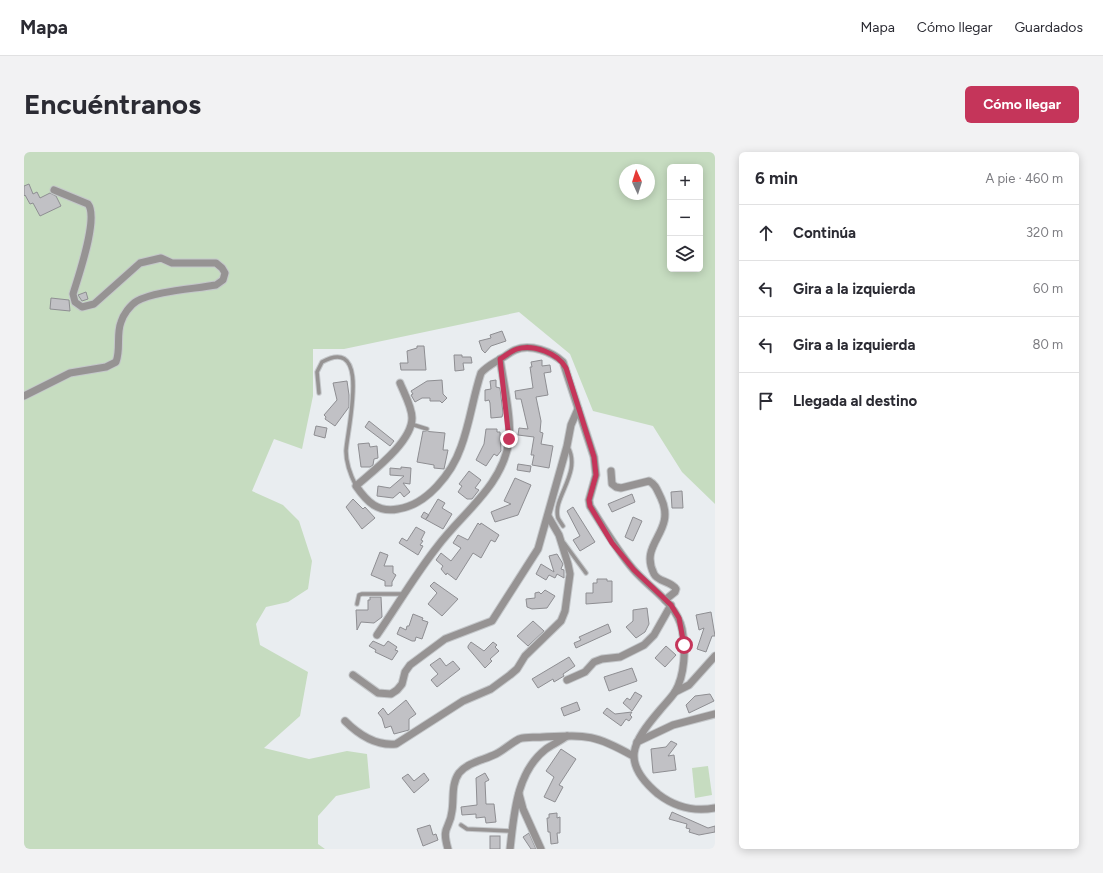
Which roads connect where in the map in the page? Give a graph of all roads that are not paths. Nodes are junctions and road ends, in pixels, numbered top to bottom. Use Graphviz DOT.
graph roads {
  1 [pos="54,190"];
  2 [pos="500,359"];
  3 [pos="400,383"];
  4 [pos="319,393"];
  5 [pos="24,396"];
  6 [pos="578,409"];
  7 [pos="411,424"];
  8 [pos="427,429"];
  9 [pos="568,446"];
  10 [pos="612,471"];
  11 [pos="356,486"];
  12 [pos="548,516"];
  13 [pos="563,526"];
  14 [pos="559,535"];
  15 [pos="586,573"];
  16 [pos="405,594"];
  17 [pos="665,600"];
  18 [pos="357,604"];
  19 [pos="671,605"];
  20 [pos="377,635"];
  21 [pos="715,656"];
  22 [pos="353,674"];
  23 [pos="567,680"];
  24 [pos="675,692"];
  25 [pos="715,714"];
  26 [pos="345,721"];
  27 [pos="567,736"];
  28 [pos="638,742"];
  29 [pos="633,756"];
  30 [pos="518,790"];
  31 [pos="715,808"];
  32 [pos="461,825"];
  33 [pos="512,831"];
  34 [pos="448,849"];
  35 [pos="510,849"];
  36 [pos="541,849"];
  1 -- 5 [label="street"];
  2 -- 6 [label="street"];
  2 -- 11 [label="street"];
  2 -- 16 [label="street"];
  3 -- 7 [label="street"];
  4 -- 11 [label="lane"];
  6 -- 9 [label="street"];
  6 -- 17 [label="street"];
  7 -- 8 [label="lane"];
  7 -- 11 [label="street"];
  9 -- 12 [label="street"];
  9 -- 13 [label="lane"];
  10 -- 17 [label="street"];
  12 -- 14 [label="street"];
  12 -- 22 [label="street"];
  14 -- 15 [label="lane"];
  14 -- 26 [label="street"];
  16 -- 18 [label="lane"];
  16 -- 20 [label="street"];
  17 -- 19 [label="street"];
  19 -- 23 [label="street"];
  19 -- 24 [label="street"];
  21 -- 24 [label="street"];
  24 -- 28 [label="street"];
  25 -- 28 [label="street"];
  27 -- 29 [label="street"];
  27 -- 30 [label="street"];
  27 -- 34 [label="street"];
  28 -- 29 [label="street"];
  29 -- 31 [label="street"];
  30 -- 33 [label="street"];
  30 -- 36 [label="street"];
  32 -- 33 [label="lane"];
  33 -- 35 [label="street"];
}
